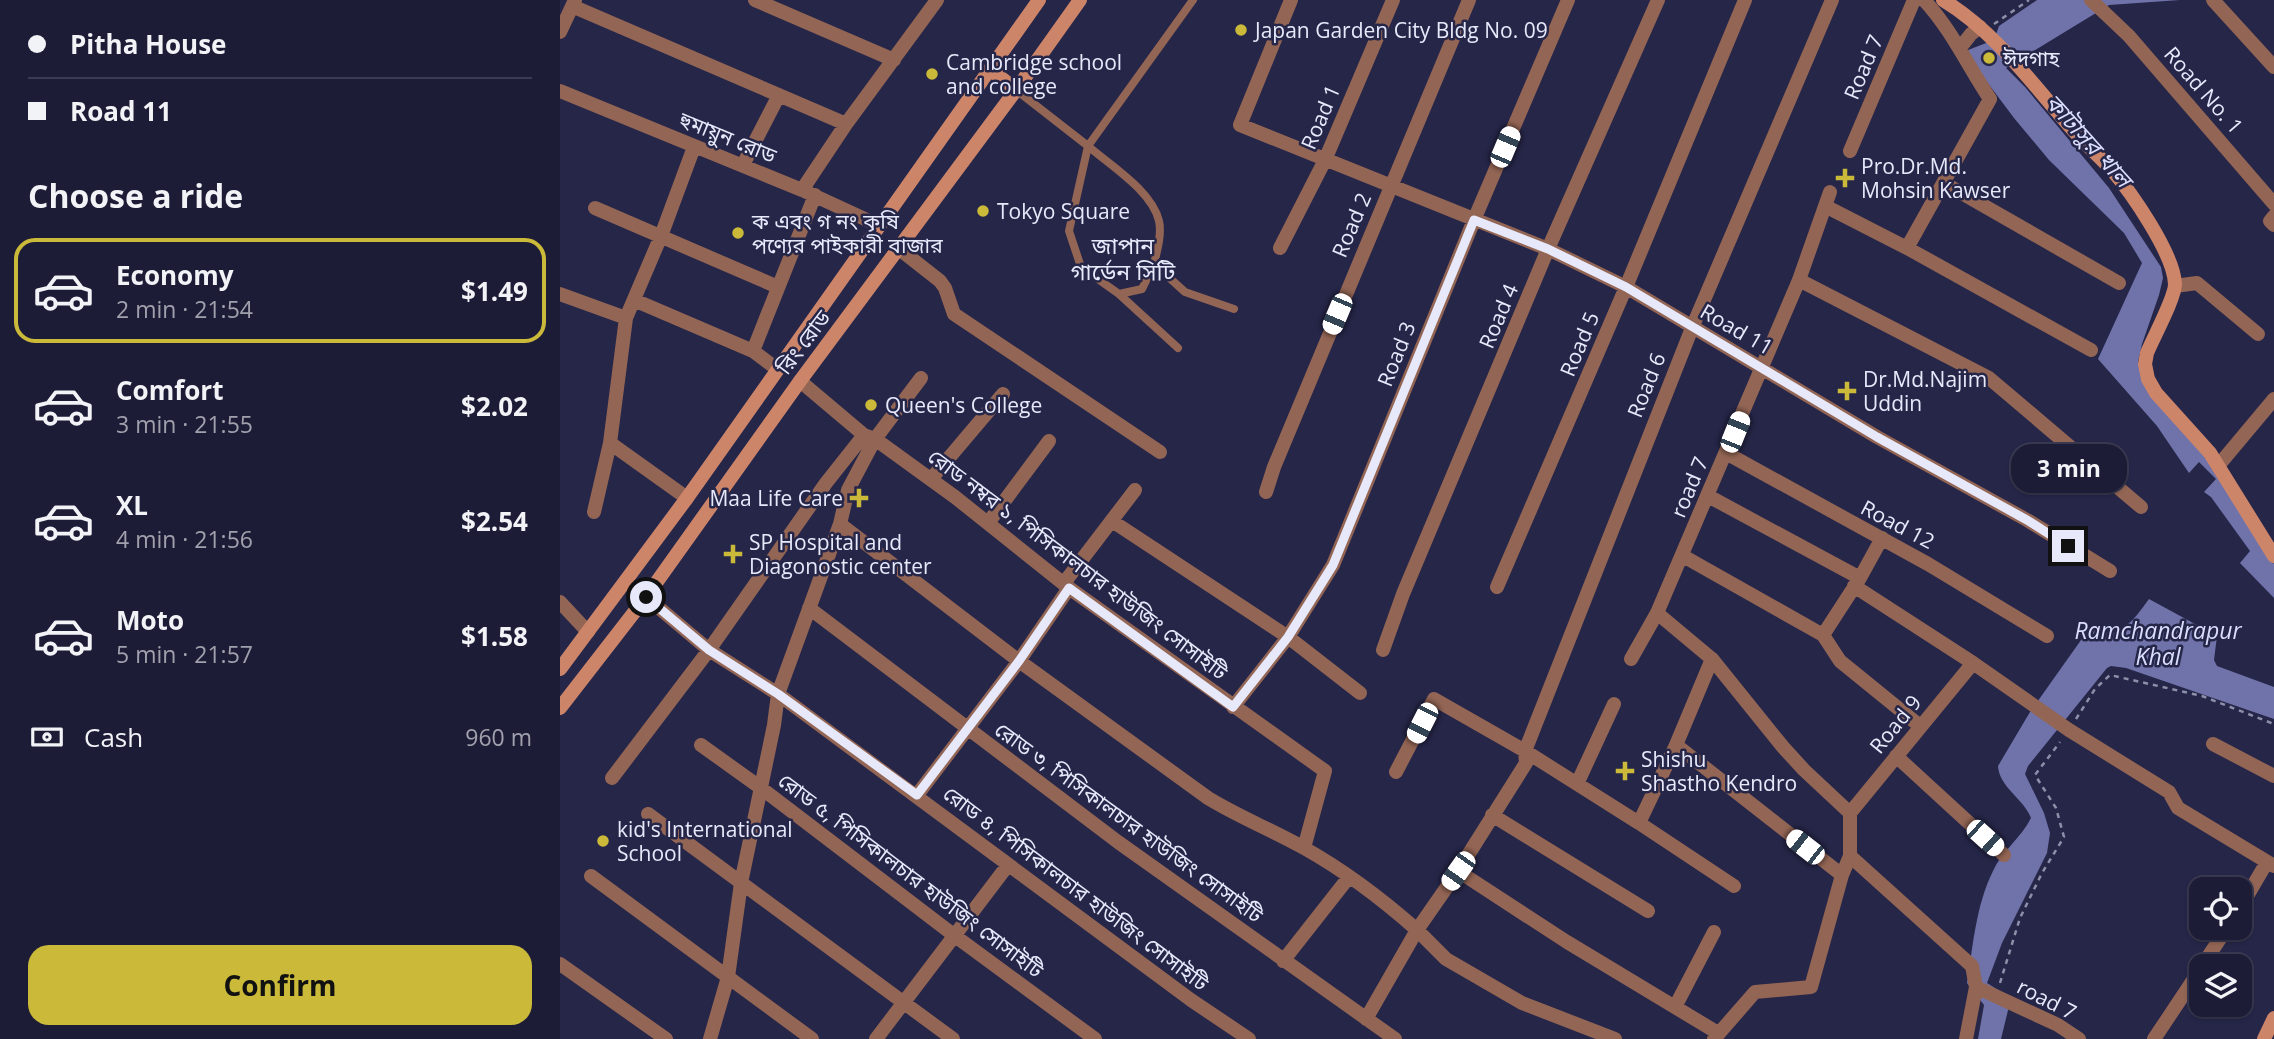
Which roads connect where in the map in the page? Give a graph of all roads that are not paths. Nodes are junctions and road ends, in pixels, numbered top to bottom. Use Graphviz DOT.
graph roads {
  1 [pos="755,0"];
  2 [pos="937,0"];
  3 [pos="1039,0"];
  4 [pos="1080,0"];
  5 [pos="1193,0"];
  6 [pos="1291,0"];
  7 [pos="1393,0"];
  8 [pos="1469,0"];
  9 [pos="1568,0"];
  10 [pos="1658,0"];
  11 [pos="1745,0"];
  12 [pos="1832,0"];
  13 [pos="1914,0"];
  14 [pos="1924,0"];
  15 [pos="1943,0"];
  16 [pos="2091,0"];
  17 [pos="573,3"];
  18 [pos="2216,4"];
  19 [pos="1980,27"];
  20 [pos="560,32"];
  21 [pos="1960,48"];
  22 [pos="894,60"];
  23 [pos="2274,67"];
  24 [pos="990,69"];
  25 [pos="1016,90"];
  26 [pos="560,91"];
  27 [pos="779,95"];
  28 [pos="846,124"];
  29 [pos="1088,146"];
  30 [pos="694,147"];
  31 [pos="1850,151"];
  32 [pos="1325,160"];
  33 [pos="743,165"];
  34 [pos="1944,183"];
  35 [pos="1391,186"];
  36 [pos="808,192"];
  37 [pos="2274,204"];
  38 [pos="595,208"];
  39 [pos="2274,216"];
  40 [pos="1474,220"];
  41 [pos="878,225"];
  42 [pos="2274,225"];
  43 [pos="661,236"];
  44 [pos="898,248"];
  45 [pos="1280,248"];
  46 [pos="1907,248"];
  47 [pos="1548,249"];
  48 [pos="1154,264"];
  49 [pos="1799,280"];
  50 [pos="2119,283"];
  51 [pos="2175,286"];
  52 [pos="778,287"];
  53 [pos="1626,287"];
  54 [pos="560,294"];
  55 [pos="1119,294"];
  56 [pos="634,300"];
  57 [pos="1234,309"];
  58 [pos="626,318"];
  59 [pos="1692,328"];
  60 [pos="2258,334"];
  61 [pos="1178,348"];
  62 [pos="2091,350"];
  63 [pos="753,352"];
  64 [pos="1761,368"];
  65 [pos="777,369"];
  66 [pos="921,378"];
  67 [pos="800,381"];
  68 [pos="1003,394"];
  69 [pos="2274,399"];
  70 [pos="869,437"];
  71 [pos="1049,441"];
  72 [pos="610,443"];
  73 [pos="1160,452"];
  74 [pos="1726,453"];
  75 [pos="2218,466"];
  76 [pos="931,479"];
  77 [pos="1135,490"];
  78 [pos="1266,492"];
  79 [pos="1708,496"];
  80 [pos="687,498"];
  81 [pos="2141,507"];
  82 [pos="594,512"];
  83 [pos="1112,521"];
  84 [pos="988,523"];
  85 [pos="839,524"];
  86 [pos="1882,538"];
  87 [pos="1683,556"];
  88 [pos="2274,556"];
  89 [pos="2110,571"];
  90 [pos="1857,582"];
  91 [pos="1066,586"];
  92 [pos="1497,587"];
  93 [pos="646,597"];
  94 [pos="560,602"];
  95 [pos="809,608"];
  96 [pos="1657,613"];
  97 [pos="588,632"];
  98 [pos="1823,635"];
  99 [pos="2046,636"];
  100 [pos="1288,637"];
  101 [pos="709,650"];
  102 [pos="1383,650"];
  103 [pos="1631,659"];
  104 [pos="1712,659"];
  105 [pos="1019,661"];
  106 [pos="1973,663"];
  107 [pos="560,669"];
  108 [pos="1360,693"];
  109 [pos="778,694"];
  110 [pos="1614,704"];
  111 [pos="1233,707"];
  112 [pos="560,708"];
  113 [pos="1920,726"];
  114 [pos="967,728"];
  115 [pos="2213,744"];
  116 [pos="701,745"];
  117 [pos="1676,745"];
  118 [pos="1525,751"];
  119 [pos="1896,757"];
  120 [pos="1396,772"];
  121 [pos="2274,776"];
  122 [pos="612,778"];
  123 [pos="1577,784"];
  124 [pos="761,788"];
  125 [pos="917,795"];
  126 [pos="1850,813"];
  127 [pos="649,814"];
  128 [pos="1492,815"];
  129 [pos="1639,823"];
  130 [pos="1304,848"];
  131 [pos="2004,855"];
  132 [pos="1850,856"];
  133 [pos="2271,864"];
  134 [pos="1008,865"];
  135 [pos="1458,871"];
  136 [pos="591,876"];
  137 [pos="1842,876"];
  138 [pos="1349,877"];
  139 [pos="741,883"];
  140 [pos="1734,886"];
  141 [pos="2252,891"];
  142 [pos="1648,911"];
  143 [pos="1418,930"];
  144 [pos="1714,932"];
  145 [pos="954,936"];
  146 [pos="1283,961"];
  147 [pos="560,964"];
  148 [pos="728,978"];
  149 [pos="2189,986"];
  150 [pos="1976,987"];
  151 [pos="902,1003"];
  152 [pos="1675,1007"];
  153 [pos="1366,1018"];
  154 [pos="2274,1018"];
  155 [pos="1716,1036"];
  156 [pos="666,1039"];
  157 [pos="710,1039"];
  158 [pos="812,1039"];
  159 [pos="876,1039"];
  160 [pos="953,1039"];
  161 [pos="1095,1039"];
  162 [pos="1249,1039"];
  163 [pos="1395,1039"];
  164 [pos="1615,1039"];
  165 [pos="1966,1039"];
  166 [pos="2079,1039"];
  167 [pos="2154,1039"];
  168 [pos="2264,1039"];
  1 -- 22 [label="street"];
  2 -- 22 [label="street"];
  3 -- 24 [label="main road, রিং রোড"];
  4 -- 25 [label="main road, রিং রোড"];
  5 -- 29 [label="lane"];
  6 -- 32 [label="street, Road 11"];
  7 -- 32 [label="street, Road 1"];
  8 -- 35 [label="street, Road 2"];
  9 -- 40 [label="street, Road 3"];
  10 -- 47 [label="street, Road 4"];
  11 -- 53 [label="street, Road 5"];
  12 -- 59 [label="street, Road 6"];
  13 -- 31 [label="street, Road 7"];
  14 -- 21 [label="street"];
  15 -- 19 [label="main road"];
  16 -- 37 [label="street, Road No. 1"];
  17 -- 20 [label="street"];
  17 -- 27 [label="street"];
  18 -- 23 [label="street"];
  19 -- 21 [label="street"];
  19 -- 51 [label="main road"];
  21 -- 34 [label="street"];
  22 -- 28 [label="street"];
  24 -- 25 [label="main road"];
  24 -- 41 [label="main road, রিং রোড"];
  25 -- 29 [label="lane"];
  25 -- 44 [label="main road, রিং রোড"];
  26 -- 30 [label="street, হুমায়ুন রোড"];
  27 -- 28 [label="street"];
  27 -- 33 [label="street"];
  28 -- 36 [label="street"];
  29 -- 48 [label="lane"];
  29 -- 55 [label="lane"];
  30 -- 33 [label="street, হুমায়ুন রোড"];
  30 -- 43 [label="street"];
  32 -- 35 [label="street, Road 11"];
  32 -- 45 [label="street, Road 1"];
  33 -- 36 [label="street, হুমায়ুন রোড"];
  34 -- 46 [label="street"];
  34 -- 50 [label="street"];
  35 -- 40 [label="street, Road 11"];
  35 -- 78 [label="street, Road 2"];
  36 -- 41 [label="street, হুমায়ুন রোড"];
  36 -- 52 [label="street"];
  38 -- 43 [label="street"];
  39 -- 42 [label="street"];
  40 -- 47 [label="street, Road 11"];
  40 -- 100 [label="street, Road 3"];
  41 -- 65 [label="main road, রিং রোড"];
  43 -- 52 [label="street"];
  43 -- 56 [label="street"];
  44 -- 67 [label="main road, রিং রোড"];
  44 -- 73 [label="street"];
  46 -- 49 [label="street, road 7"];
  46 -- 62 [label="street"];
  47 -- 53 [label="street, Road 11"];
  47 -- 102 [label="street, Road 4"];
  48 -- 55 [label="lane"];
  48 -- 57 [label="lane"];
  49 -- 64 [label="street, road 7"];
  49 -- 81 [label="street"];
  51 -- 60 [label="street"];
  51 -- 75 [label="main road"];
  52 -- 63 [label="street"];
  53 -- 59 [label="street, Road 11"];
  53 -- 92 [label="street, Road 5"];
  54 -- 58 [label="street"];
  55 -- 61 [label="lane"];
  56 -- 58 [label="street"];
  56 -- 63 [label="street"];
  58 -- 72 [label="street"];
  59 -- 64 [label="street, Road 11"];
  59 -- 118 [label="street, Road 6"];
  63 -- 65 [label="street"];
  64 -- 74 [label="street, road 7"];
  64 -- 89 [label="street, Road 11"];
  65 -- 80 [label="main road, রিং রোড"];
  66 -- 70 [label="street"];
  67 -- 70 [label="street, রোড নম্বর ১, পিসিকালচার হাউজিং সোসাইটি"];
  67 -- 93 [label="main road, রিং রোড"];
  68 -- 76 [label="street"];
  69 -- 75 [label="street"];
  70 -- 76 [label="street, রোড নম্বর ১, পিসিকালচার হাউজিং সোসাইটি"];
  70 -- 85 [label="street"];
  70 -- 101 [label="street"];
  71 -- 84 [label="street"];
  72 -- 80 [label="street"];
  72 -- 82 [label="street"];
  74 -- 79 [label="street, road 7"];
  74 -- 86 [label="street, Road 12"];
  75 -- 88 [label="main road"];
  76 -- 84 [label="street, রোড নম্বর ১, পিসিকালচার হাউজিং সোসাইটি"];
  77 -- 83 [label="street"];
  79 -- 87 [label="street, road 7"];
  79 -- 90 [label="street"];
  80 -- 97 [label="main road, রিং রোড"];
  83 -- 91 [label="street"];
  83 -- 100 [label="street"];
  84 -- 91 [label="street, রোড নম্বর ১, পিসিকালচার হাউজিং সোসাইটি"];
  85 -- 95 [label="street"];
  85 -- 105 [label="street"];
  86 -- 90 [label="street"];
  86 -- 99 [label="street, Road 12"];
  87 -- 96 [label="street, road 7"];
  87 -- 98 [label="street"];
  90 -- 98 [label="street"];
  90 -- 106 [label="street"];
  91 -- 105 [label="street"];
  91 -- 111 [label="street, রোড নম্বর ১, পিসিকালচার হাউজিং সোসাইটি"];
  93 -- 101 [label="street, রোড ৪, পিসিকালচার হাউজিং সোসাইটি"];
  93 -- 112 [label="main road, রিং রোড"];
  94 -- 97 [label="street"];
  95 -- 109 [label="street"];
  95 -- 114 [label="street, রোড ৩, পিসিকালচার হাউজিং সোসাইটি"];
  96 -- 103 [label="street, road 7"];
  96 -- 104 [label="street"];
  97 -- 107 [label="main road, রিং রোড"];
  98 -- 113 [label="street"];
  100 -- 108 [label="street"];
  100 -- 111 [label="street, Road 3"];
  101 -- 109 [label="street, রোড ৪, পিসিকালচার হাউজিং সোসাইটি"];
  101 -- 122 [label="street"];
  104 -- 117 [label="street"];
  104 -- 126 [label="street"];
  105 -- 114 [label="street"];
  105 -- 130 [label="street"];
  106 -- 113 [label="street, Road 9"];
  106 -- 133 [label="street"];
  109 -- 124 [label="street"];
  109 -- 125 [label="street, রোড ৪, পিসিকালচার হাউজিং সোসাইটি"];
  110 -- 123 [label="street"];
  111 -- 130 [label="street, রোড নম্বর ১, পিসিকালচার হাউজিং সোসাইটি"];
  113 -- 119 [label="street, Road 9"];
  114 -- 125 [label="street"];
  114 -- 146 [label="street, রোড ৩, পিসিকালচার হাউজিং সোসাইটি"];
  115 -- 121 [label="street"];
  116 -- 124 [label="street, রোড ৫, পিসিকালচার হাউজিং সোসাইটি"];
  117 -- 129 [label="street"];
  117 -- 137 [label="street"];
  118 -- 120 [label="street"];
  118 -- 123 [label="street"];
  118 -- 128 [label="street, Road 6"];
  119 -- 126 [label="street, Road 9"];
  119 -- 131 [label="street"];
  123 -- 129 [label="street"];
  124 -- 139 [label="street"];
  124 -- 145 [label="street, রোড ৫, পিসিকালচার হাউজিং সোসাইটি"];
  125 -- 134 [label="street, রোড ৪, পিসিকালচার হাউজিং সোসাইটি"];
  126 -- 132 [label="street"];
  127 -- 139 [label="street"];
  128 -- 135 [label="street, Road 6"];
  128 -- 142 [label="street"];
  129 -- 140 [label="street"];
  130 -- 138 [label="street"];
  132 -- 137 [label="street"];
  132 -- 150 [label="street"];
  133 -- 141 [label="street"];
  134 -- 145 [label="street"];
  134 -- 162 [label="street, রোড ৪, পিসিকালচার হাউজিং সোসাইটি"];
  135 -- 143 [label="street, Road 6"];
  135 -- 152 [label="street"];
  136 -- 148 [label="street"];
  137 -- 155 [label="street"];
  138 -- 143 [label="street"];
  138 -- 146 [label="street"];
  139 -- 148 [label="street"];
  139 -- 151 [label="street"];
  143 -- 153 [label="street, Road 6"];
  143 -- 164 [label="street"];
  144 -- 152 [label="street"];
  145 -- 151 [label="street"];
  145 -- 161 [label="street, রোড ৫, পিসিকালচার হাউজিং সোসাইটি"];
  146 -- 153 [label="street, রোড ৩, পিসিকালচার হাউজিং সোসাইটি"];
  147 -- 156 [label="street"];
  148 -- 157 [label="street"];
  148 -- 158 [label="street"];
  149 -- 167 [label="street"];
  150 -- 165 [label="street"];
  150 -- 166 [label="street, road 7"];
  151 -- 159 [label="street"];
  151 -- 160 [label="street"];
  152 -- 155 [label="street"];
  153 -- 163 [label="street, রোড ৩, পিসিকালচার হাউজিং সোসাইটি"];
  154 -- 168 [label="main road"];
}
